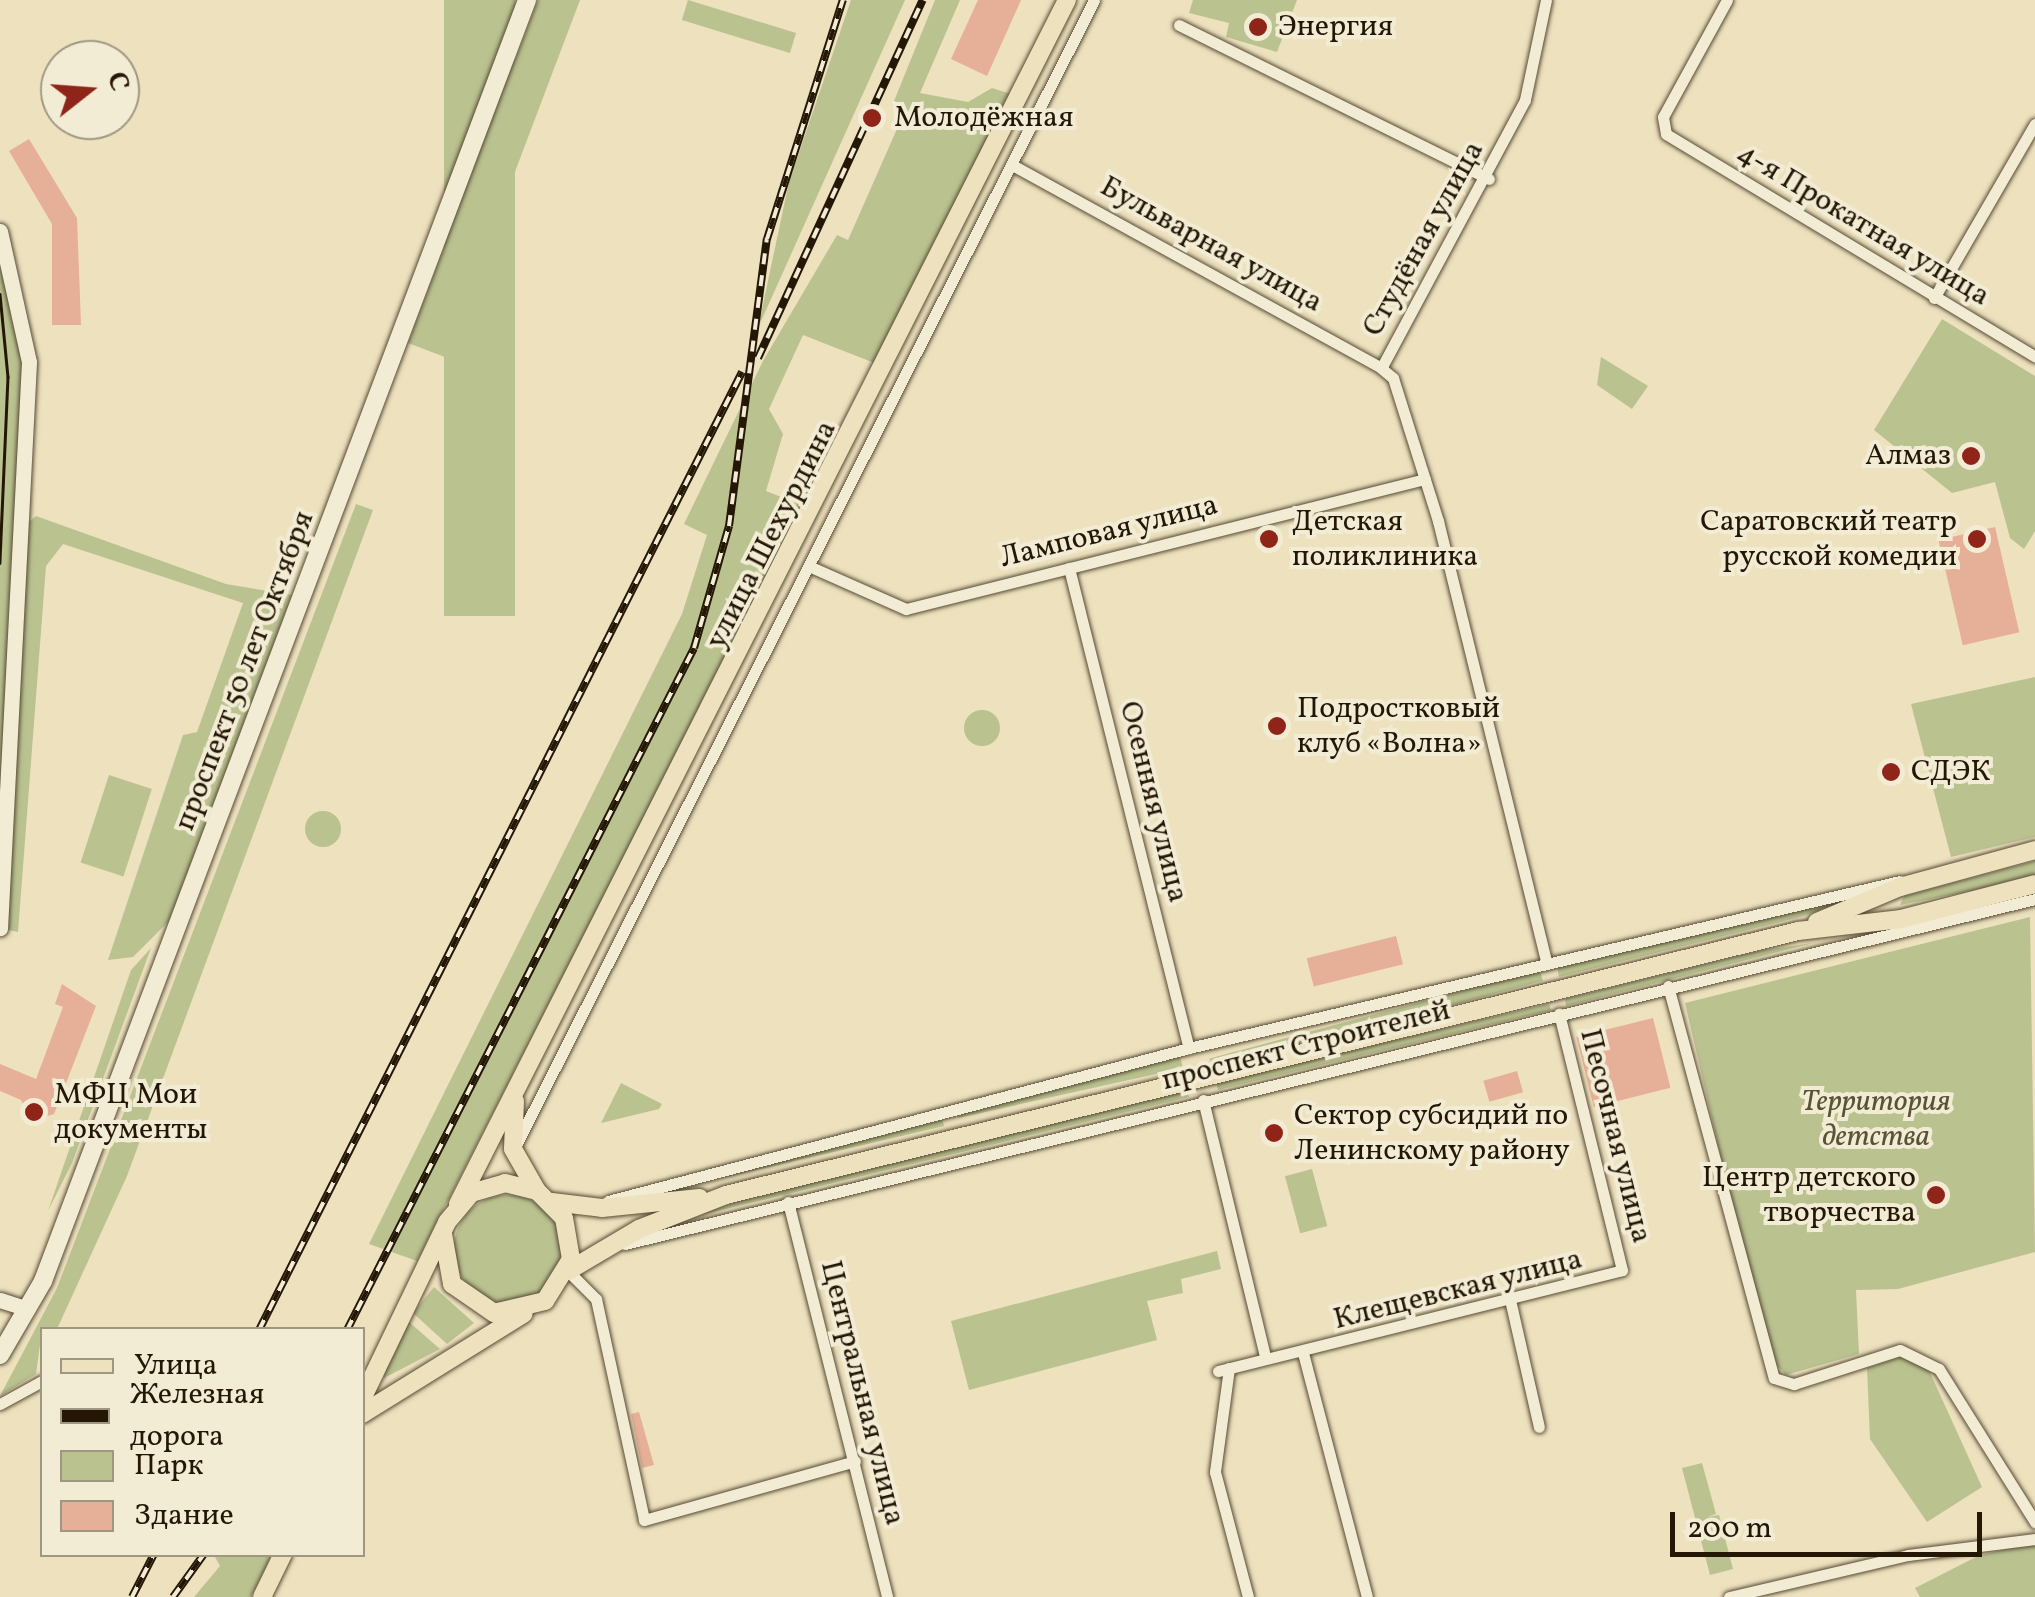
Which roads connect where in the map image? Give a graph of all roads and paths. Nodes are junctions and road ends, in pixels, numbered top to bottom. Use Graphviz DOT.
graph roads {
  1 [pos="527,0"];
  2 [pos="1067,0"];
  3 [pos="1094,0"];
  4 [pos="1546,0"];
  5 [pos="1727,0"];
  6 [pos="1180,25"];
  7 [pos="2035,124"];
  8 [pos="1016,167"];
  9 [pos="1489,179"];
  10 [pos="0,231"];
  11 [pos="1934,298"];
  12 [pos="2035,358"];
  13 [pos="1381,368"];
  14 [pos="1425,479"];
  15 [pos="812,567"];
  16 [pos="1068,568"];
  17 [pos="2035,850"];
  18 [pos="1939,875"];
  19 [pos="2035,884"];
  20 [pos="1900,887"];
  21 [pos="2035,899"];
  22 [pos="1902,926"];
  23 [pos="0,928"];
  24 [pos="1798,930"];
  25 [pos="1546,962"];
  26 [pos="1668,986"];
  27 [pos="1558,1014"];
  28 [pos="1189,1048"];
  29 [pos="516,1091"];
  30 [pos="1203,1100"];
  31 [pos="513,1149"];
  32 [pos="726,1195"];
  33 [pos="544,1196"];
  34 [pos="788,1202"];
  35 [pos="458,1204"];
  36 [pos="587,1207"];
  37 [pos="442,1234"];
  38 [pos="592,1253"];
  39 [pos="568,1270"];
  40 [pos="1622,1270"];
  41 [pos="0,1300"];
  42 [pos="1511,1304"];
  43 [pos="28,1309"];
  44 [pos="525,1312"];
  45 [pos="1303,1352"];
  46 [pos="0,1355"];
  47 [pos="1265,1356"];
  48 [pos="40,1382"];
  49 [pos="365,1393"];
  50 [pos="0,1404"];
  51 [pos="365,1412"];
  52 [pos="1539,1427"];
  53 [pos="854,1461"];
  54 [pos="2035,1522"];
  55 [pos="2035,1539"];
  56 [pos="282,1557"];
  57 [pos="262,1597"];
  58 [pos="887,1597"];
  59 [pos="1248,1597"];
  60 [pos="1367,1597"];
  61 [pos="1729,1597"];
  1 -- 43 [label="main road, проспект 50 лет Октября"];
  2 -- 29 [label="main road, улица Шехурдина"];
  3 -- 8 [label="street"];
  4 -- 9 [label="street, Студёная улица"];
  5 -- 11 [label="street, 4-я Прокатная улица"];
  6 -- 9 [label="street"];
  7 -- 11 [label="street"];
  8 -- 13 [label="street, Бульварная улица"];
  8 -- 15 [label="street"];
  9 -- 13 [label="street, Студёная улица"];
  10 -- 23 [label="street"];
  11 -- 12 [label="street, 4-я Прокатная улица"];
  13 -- 14 [label="street, Студёная улица"];
  14 -- 16 [label="street, Ламповая улица"];
  14 -- 25 [label="street, Студёная улица"];
  15 -- 16 [label="street, Ламповая улица"];
  15 -- 31 [label="street"];
  16 -- 28 [label="street, Осенняя улица"];
  17 -- 18 [label="main road, проспект Строителей"];
  18 -- 20 [label="main road, проспект Строителей"];
  18 -- 25 [label="street, проспект Строителей"];
  19 -- 22 [label="main road, проспект Строителей"];
  20 -- 22 [label="street"];
  20 -- 24 [label="main road, проспект Строителей"];
  21 -- 22 [label="street, проспект Строителей"];
  22 -- 24 [label="main road, проспект Строителей"];
  22 -- 26 [label="street, проспект Строителей"];
  24 -- 32 [label="main road, проспект Строителей"];
  25 -- 28 [label="street, проспект Строителей"];
  26 -- 27 [label="street, проспект Строителей"];
  26 -- 54 [label="street"];
  27 -- 30 [label="street, проспект Строителей"];
  27 -- 40 [label="street, Песочная улица"];
  28 -- 36 [label="street, проспект Строителей"];
  29 -- 31 [label="main road, улица Шехурдина"];
  29 -- 35 [label="main road, улица Шехурдина"];
  30 -- 34 [label="street, проспект Строителей"];
  30 -- 47 [label="street"];
  31 -- 33 [label="main road"];
  32 -- 36 [label="main road, проспект Строителей"];
  32 -- 38 [label="main road, проспект Строителей"];
  33 -- 35 [label="main road"];
  33 -- 36 [label="main road, проспект Строителей"];
  33 -- 39 [label="main road"];
  34 -- 38 [label="street, проспект Строителей"];
  34 -- 53 [label="street, Центральная улица"];
  35 -- 37 [label="main road"];
  37 -- 44 [label="main road"];
  37 -- 49 [label="main road"];
  38 -- 39 [label="main road, проспект Строителей"];
  39 -- 44 [label="main road"];
  39 -- 53 [label="street"];
  40 -- 42 [label="street, Клещевская улица"];
  41 -- 43 [label="street"];
  42 -- 45 [label="street, Клещевская улица"];
  42 -- 52 [label="street"];
  43 -- 46 [label="main road, проспект 50 лет Октября"];
  44 -- 51 [label="main road"];
  45 -- 47 [label="street, Клещевская улица"];
  45 -- 60 [label="street"];
  47 -- 59 [label="street, Клещевская улица"];
  48 -- 50 [label="street"];
  53 -- 58 [label="street, Центральная улица"];
  55 -- 61 [label="street"];
  56 -- 57 [label="main road"];
}
